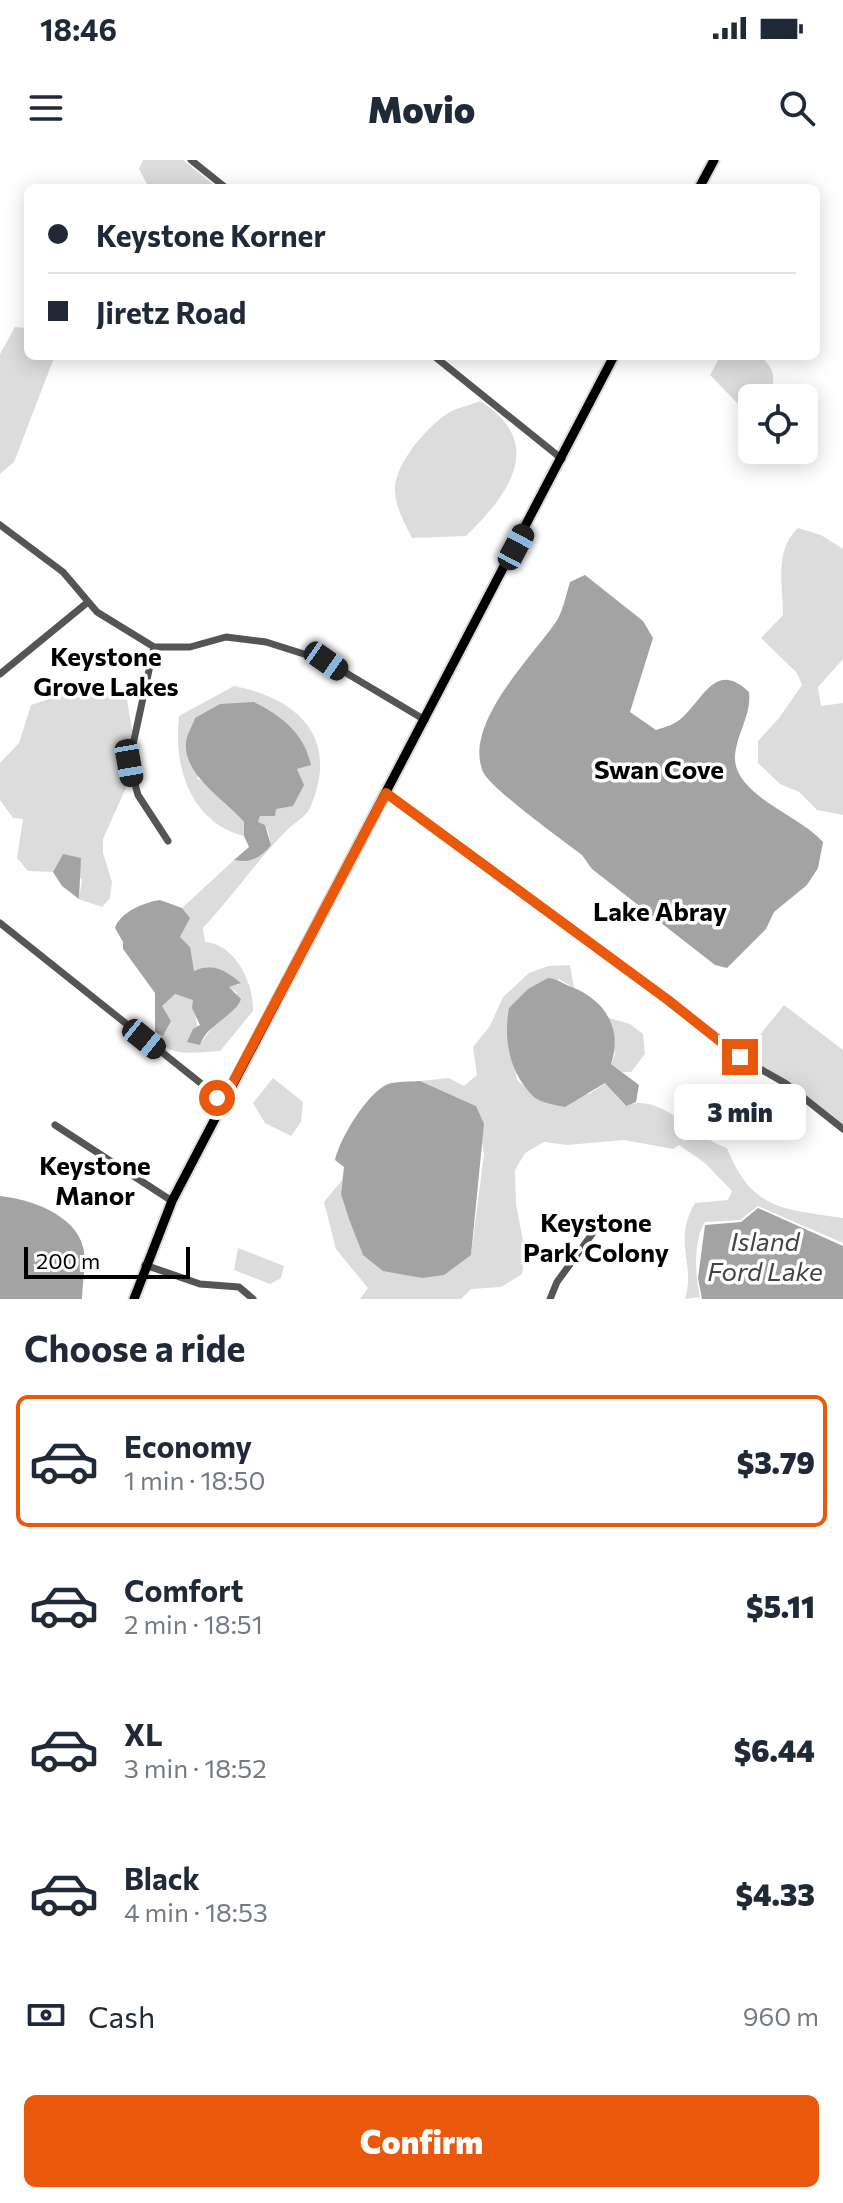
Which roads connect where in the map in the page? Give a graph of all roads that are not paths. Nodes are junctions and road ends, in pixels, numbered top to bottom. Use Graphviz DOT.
graph roads {
  1 [pos="191,160"];
  2 [pos="714,160"];
  3 [pos="221,184"];
  4 [pos="701,184"];
  5 [pos="439,360"];
  6 [pos="612,360"];
  7 [pos="562,459"];
  8 [pos="0,525"];
  9 [pos="88,602"];
  10 [pos="154,647"];
  11 [pos="0,674"];
  12 [pos="425,720"];
  13 [pos="386,793"];
  14 [pos="168,841"];
  15 [pos="0,923"];
  16 [pos="223,1101"];
  17 [pos="55,1125"];
  18 [pos="843,1129"];
  19 [pos="172,1201"];
  20 [pos="595,1230"];
  21 [pos="145,1265"];
  22 [pos="134,1299"];
  23 [pos="253,1299"];
  24 [pos="550,1299"];
  1 -- 3 [label="street"];
  2 -- 4 [label="main road"];
  5 -- 7 [label="street"];
  6 -- 7 [label="main road"];
  7 -- 12 [label="main road"];
  8 -- 9 [label="street"];
  9 -- 10 [label="street"];
  9 -- 11 [label="street"];
  10 -- 12 [label="street"];
  10 -- 14 [label="street"];
  12 -- 13 [label="main road"];
  13 -- 16 [label="main road"];
  13 -- 18 [label="street"];
  15 -- 16 [label="street"];
  16 -- 19 [label="main road"];
  17 -- 19 [label="street"];
  19 -- 21 [label="main road"];
  20 -- 24 [label="street"];
  21 -- 22 [label="main road"];
  21 -- 23 [label="street"];
}
